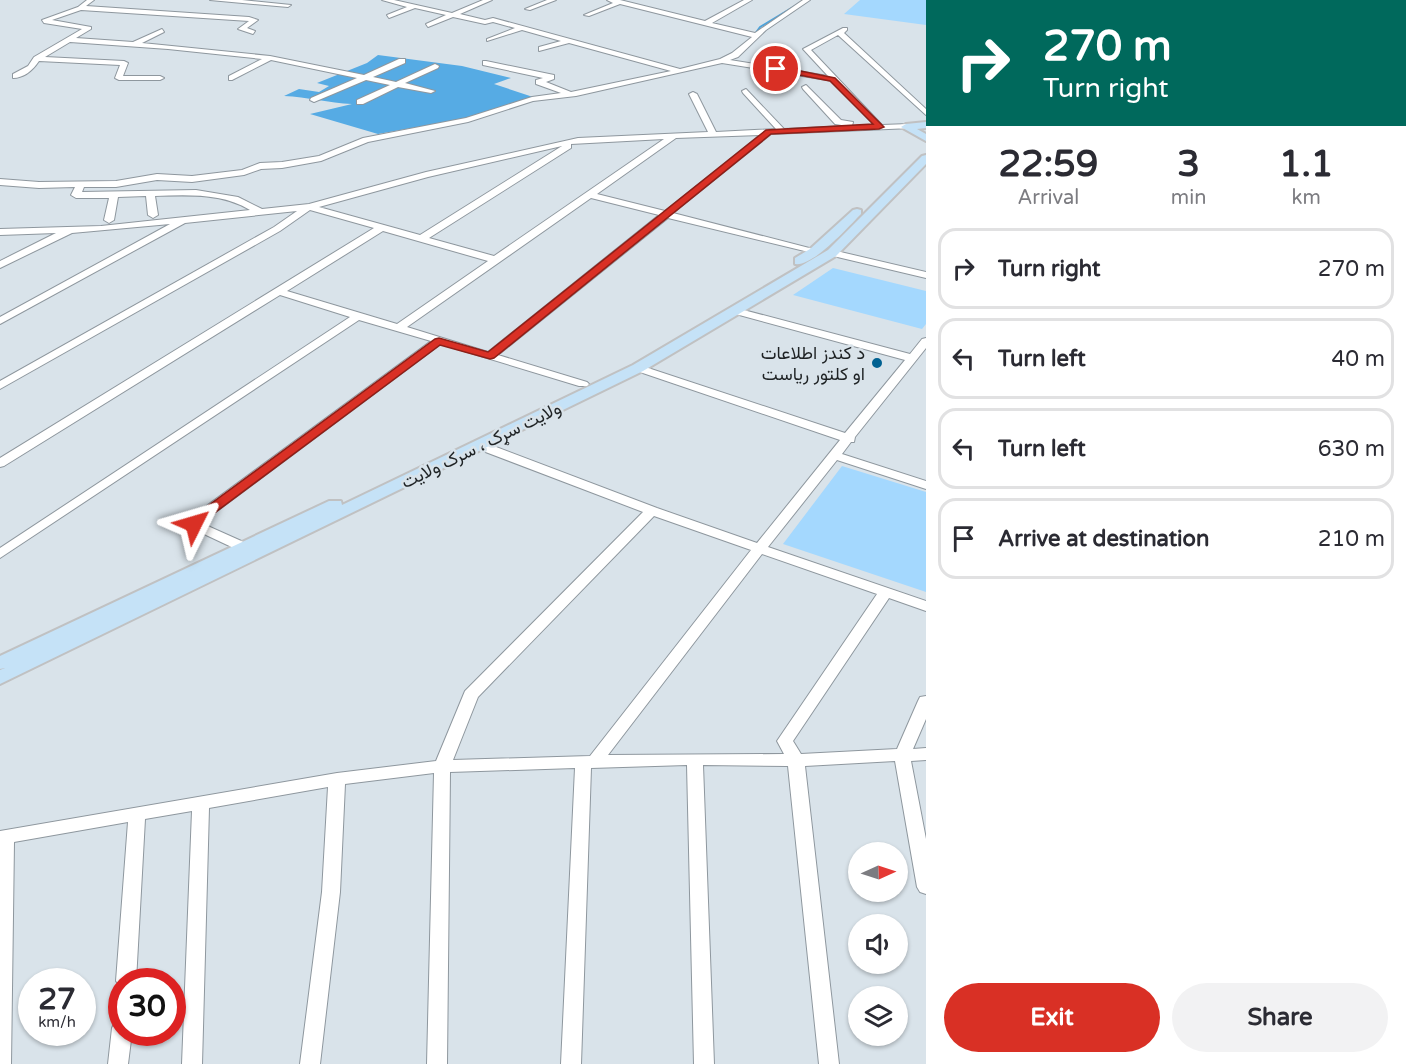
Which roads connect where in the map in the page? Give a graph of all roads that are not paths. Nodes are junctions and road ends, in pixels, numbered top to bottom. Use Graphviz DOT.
graph roads {
  1 [pos="91,0"];
  2 [pos="213,0"];
  3 [pos="385,0"];
  4 [pos="428,0"];
  5 [pos="489,0"];
  6 [pos="553,0"];
  7 [pos="610,0"];
  8 [pos="749,0"];
  9 [pos="807,0"];
  10 [pos="620,2"];
  11 [pos="288,5"];
  12 [pos="414,6"];
  13 [pos="80,8"];
  14 [pos="528,9"];
  15 [pos="686,12"];
  16 [pos="453,15"];
  17 [pos="586,15"];
  18 [pos="389,16"];
  19 [pos="677,16"];
  20 [pos="706,23"];
  21 [pos="428,25"];
  22 [pos="522,28"];
  23 [pos="162,31"];
  24 [pos="253,32"];
  25 [pos="758,36"];
  26 [pos="68,40"];
  27 [pos="489,40"];
  28 [pos="568,40"];
  29 [pos="133,45"];
  30 [pos="155,46"];
  31 [pos="238,47"];
  32 [pos="542,49"];
  33 [pos="270,58"];
  34 [pos="38,59"];
  35 [pos="402,61"];
  36 [pos="722,61"];
  37 [pos="486,63"];
  38 [pos="435,66"];
  39 [pos="680,71"];
  40 [pos="16,76"];
  41 [pos="366,77"];
  42 [pos="160,78"];
  43 [pos="232,78"];
  44 [pos="833,79"];
  45 [pos="398,84"];
  46 [pos="806,87"];
  47 [pos="431,91"];
  48 [pos="746,91"];
  49 [pos="569,94"];
  50 [pos="693,94"];
  51 [pos="314,100"];
  52 [pos="360,102"];
  53 [pos="926,113"];
  54 [pos="878,125"];
  55 [pos="926,125"];
  56 [pos="909,126"];
  57 [pos="782,131"];
  58 [pos="769,132"];
  59 [pos="714,135"];
  60 [pos="674,136"];
  61 [pos="926,138"];
  62 [pos="578,140"];
  63 [pos="926,145"];
  64 [pos="926,158"];
  65 [pos="0,182"];
  66 [pos="81,185"];
  67 [pos="151,194"];
  68 [pos="591,195"];
  69 [pos="114,197"];
  70 [pos="309,207"];
  71 [pos="260,212"];
  72 [pos="668,214"];
  73 [pos="153,215"];
  74 [pos="109,220"];
  75 [pos="185,220"];
  76 [pos="72,228"];
  77 [pos="380,229"];
  78 [pos="0,232"];
  79 [pos="421,239"];
  80 [pos="814,252"];
  81 [pos="832,253"];
  82 [pos="496,260"];
  83 [pos="0,265"];
  84 [pos="926,275"];
  85 [pos="280,292"];
  86 [pos="736,311"];
  87 [pos="359,315"];
  88 [pos="0,321"];
  89 [pos="398,328"];
  90 [pos="439,341"];
  91 [pos="926,341"];
  92 [pos="490,356"];
  93 [pos="912,358"];
  94 [pos="638,368"];
  95 [pos="583,384"];
  96 [pos="0,386"];
  97 [pos="850,439"];
  98 [pos="479,446"];
  99 [pos="836,456"];
  100 [pos="0,463"];
  101 [pos="926,486"];
  102 [pos="652,511"];
  103 [pos="243,547"];
  104 [pos="759,549"];
  105 [pos="0,554"];
  106 [pos="885,593"];
  107 [pos="926,606"];
  108 [pos="0,663"];
  109 [pos="0,678"];
  110 [pos="926,701"];
  111 [pos="926,754"];
  112 [pos="902,756"];
  113 [pos="694,759"];
  114 [pos="796,760"];
  115 [pos="589,763"];
  116 [pos="442,766"];
  117 [pos="337,779"];
  118 [pos="201,804"];
  119 [pos="137,815"];
  120 [pos="2,838"];
  121 [pos="926,887"];
  122 [pos="127,968"];
  123 [pos="120,1046"];
  124 [pos="1,1064"];
  125 [pos="118,1064"];
  126 [pos="192,1064"];
  127 [pos="310,1064"];
  128 [pos="437,1064"];
  129 [pos="571,1064"];
  130 [pos="704,1064"];
  131 [pos="829,1064"];
  1 -- 13 [label="street"];
  2 -- 11 [label="street"];
  3 -- 12 [label="street"];
  4 -- 12 [label="street"];
  5 -- 16 [label="street"];
  6 -- 14 [label="street"];
  7 -- 10 [label="street"];
  8 -- 20 [label="street"];
  9 -- 25 [label="street"];
  10 -- 17 [label="street"];
  10 -- 19 [label="street"];
  12 -- 16 [label="street"];
  12 -- 18 [label="street"];
  13 -- 24 [label="street"];
  13 -- 26 [label="street"];
  15 -- 19 [label="street"];
  16 -- 21 [label="street"];
  16 -- 22 [label="street"];
  19 -- 20 [label="street"];
  20 -- 25 [label="street"];
  22 -- 27 [label="street"];
  22 -- 28 [label="street"];
  23 -- 29 [label="street"];
  25 -- 36 [label="street"];
  26 -- 29 [label="street"];
  26 -- 34 [label="street"];
  28 -- 32 [label="street"];
  28 -- 39 [label="street"];
  29 -- 30 [label="street"];
  30 -- 31 [label="street"];
  30 -- 33 [label="street"];
  33 -- 41 [label="street"];
  33 -- 43 [label="street"];
  34 -- 40 [label="street"];
  34 -- 42 [label="street"];
  35 -- 41 [label="street"];
  36 -- 39 [label="street"];
  36 -- 44 [label="street"];
  37 -- 49 [label="street"];
  38 -- 45 [label="street"];
  39 -- 49 [label="street"];
  41 -- 45 [label="street"];
  41 -- 51 [label="street"];
  44 -- 53 [label="street"];
  44 -- 54 [label="street"];
  45 -- 47 [label="street"];
  45 -- 52 [label="street"];
  46 -- 54 [label="street"];
  48 -- 57 [label="street"];
  49 -- 66 [label="street"];
  50 -- 59 [label="street"];
  54 -- 56 [label="street"];
  54 -- 57 [label="street"];
  55 -- 56 [label="main road"];
  56 -- 61 [label="main road"];
  57 -- 58 [label="street"];
  58 -- 59 [label="street"];
  58 -- 72 [label="street"];
  59 -- 60 [label="street"];
  60 -- 62 [label="street"];
  60 -- 68 [label="street"];
  62 -- 70 [label="street"];
  62 -- 79 [label="street"];
  63 -- 80 [label="main road, ولایت سړک ، سرک ولایت"];
  64 -- 81 [label="main road, ولایت سړک ، سرک ولایت"];
  65 -- 66 [label="street"];
  66 -- 69 [label="street"];
  67 -- 69 [label="street"];
  67 -- 71 [label="street"];
  67 -- 73 [label="street"];
  68 -- 72 [label="street"];
  68 -- 82 [label="street"];
  69 -- 74 [label="street"];
  70 -- 71 [label="street"];
  70 -- 77 [label="street"];
  70 -- 96 [label="street"];
  71 -- 75 [label="street"];
  72 -- 80 [label="street"];
  72 -- 92 [label="street"];
  75 -- 76 [label="street"];
  75 -- 88 [label="street"];
  76 -- 78 [label="street"];
  76 -- 83 [label="street"];
  77 -- 79 [label="street"];
  77 -- 85 [label="street"];
  79 -- 82 [label="street"];
  80 -- 95 [label="main road, ولایت سړک ، سرک ولایت"];
  81 -- 84 [label="street"];
  81 -- 86 [label="main road, ولایت سړک ، سرک ولایت"];
  82 -- 89 [label="street"];
  85 -- 87 [label="street"];
  85 -- 100 [label="street"];
  86 -- 93 [label="street"];
  86 -- 94 [label="main road, ولایت سړک ، سرک ولایت"];
  87 -- 89 [label="street"];
  87 -- 105 [label="street"];
  89 -- 90 [label="street"];
  90 -- 92 [label="street"];
  90 -- 103 [label="street"];
  91 -- 93 [label="street"];
  92 -- 95 [label="street"];
  93 -- 97 [label="street"];
  94 -- 97 [label="street"];
  94 -- 98 [label="main road, ولایت سړک ، سرک ولایت"];
  95 -- 103 [label="main road, ولایت سړک ، سرک ولایت"];
  97 -- 99 [label="street"];
  98 -- 102 [label="street"];
  98 -- 109 [label="main road, ولایت سړک ، سرک ولایت"];
  99 -- 101 [label="street"];
  99 -- 104 [label="street"];
  102 -- 104 [label="street"];
  102 -- 116 [label="street"];
  103 -- 108 [label="main road, ولایت سړک ، سرک ولایت"];
  104 -- 106 [label="street"];
  104 -- 115 [label="street"];
  106 -- 107 [label="street"];
  106 -- 114 [label="street"];
  110 -- 112 [label="street"];
  111 -- 112 [label="street"];
  112 -- 114 [label="street"];
  112 -- 121 [label="street"];
  113 -- 114 [label="street"];
  113 -- 115 [label="street"];
  113 -- 130 [label="street"];
  114 -- 131 [label="street"];
  115 -- 116 [label="street"];
  115 -- 129 [label="street"];
  116 -- 117 [label="street"];
  116 -- 128 [label="street"];
  117 -- 118 [label="street"];
  117 -- 127 [label="street"];
  118 -- 119 [label="street"];
  118 -- 126 [label="street"];
  119 -- 120 [label="street"];
  119 -- 122 [label="street"];
  120 -- 124 [label="street"];
  123 -- 125 [label="street"];
}
